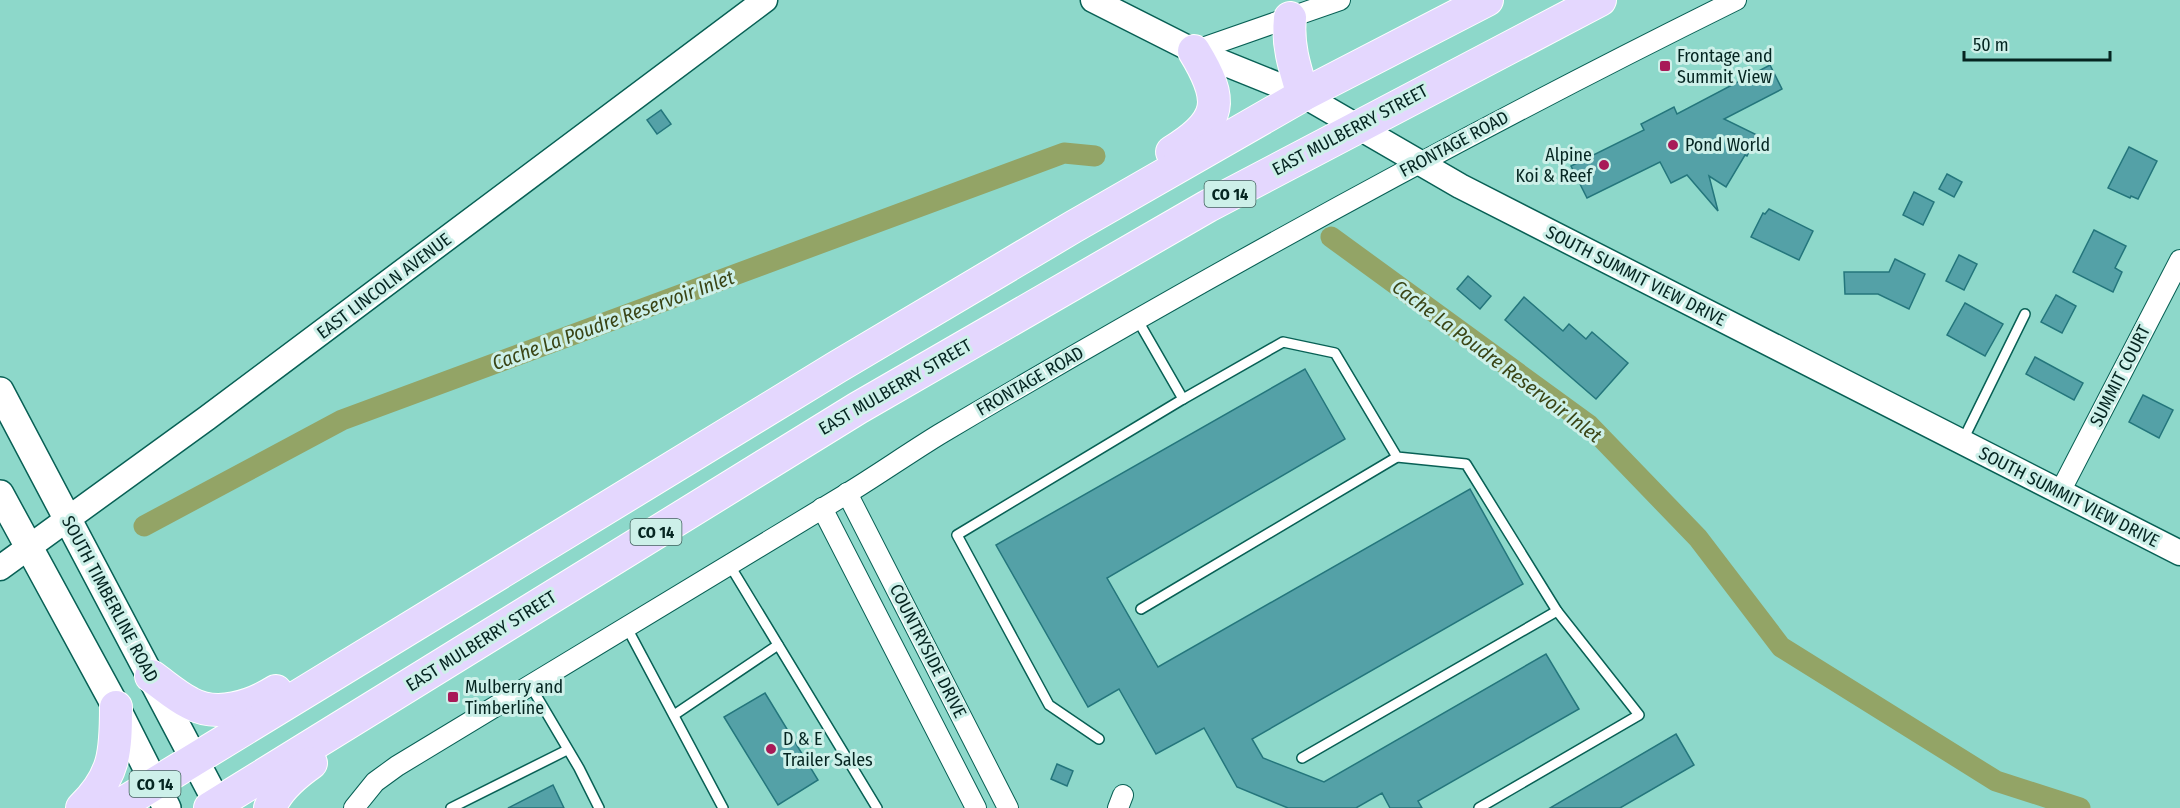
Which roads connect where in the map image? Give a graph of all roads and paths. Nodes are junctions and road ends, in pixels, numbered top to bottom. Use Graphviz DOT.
graph roads {
  1 [pos="765,0"];
  2 [pos="1341,0"];
  3 [pos="1487,0"];
  4 [pos="1600,0"];
  5 [pos="1736,0"];
  6 [pos="1098,1"];
  7 [pos="1290,18"];
  8 [pos="1194,51"];
  9 [pos="1302,95"];
  10 [pos="1355,127"];
  11 [pos="1420,161"];
  12 [pos="1073,227"];
  13 [pos="2180,260"];
  14 [pos="2025,314"];
  15 [pos="1137,319"];
  16 [pos="0,391"];
  17 [pos="1183,399"];
  18 [pos="1962,442"];
  19 [pos="1397,457"];
  20 [pos="649,481"];
  21 [pos="2060,492"];
  22 [pos="847,493"];
  23 [pos="0,494"];
  24 [pos="822,508"];
  25 [pos="68,518"];
  26 [pos="28,548"];
  27 [pos="2180,554"];
  28 [pos="609,561"];
  29 [pos="729,563"];
  30 [pos="0,568"];
  31 [pos="1141,609"];
  32 [pos="1557,611"];
  33 [pos="626,626"];
  34 [pos="778,645"];
  35 [pos="151,676"];
  36 [pos="530,686"];
  37 [pos="116,707"];
  38 [pos="674,715"];
  39 [pos="1100,739"];
  40 [pos="567,750"];
  41 [pos="1302,758"];
  42 [pos="195,760"];
  43 [pos="161,796"];
  44 [pos="216,807"];
  45 [pos="82,808"];
  46 [pos="115,808"];
  47 [pos="270,808"];
  48 [pos="354,808"];
  49 [pos="451,808"];
  50 [pos="599,808"];
  51 [pos="723,808"];
  52 [pos="877,808"];
  53 [pos="976,808"];
  54 [pos="1008,808"];
  55 [pos="1479,808"];
  1 -- 25 [label="street, EAST LINCOLN AVENUE"];
  2 -- 7 [label="street"];
  3 -- 9 [label="highway, CO 14"];
  4 -- 10 [label="highway, EAST MULBERRY STREET / CO 14"];
  5 -- 11 [label="street, FRONTAGE ROAD"];
  6 -- 8 [label="street, SOUTH SUMMIT VIEW DRIVE"];
  7 -- 8 [label="street"];
  7 -- 9 [label="highway"];
  8 -- 9 [label="street, SOUTH SUMMIT VIEW DRIVE"];
  8 -- 12 [label="highway"];
  9 -- 10 [label="street, SOUTH SUMMIT VIEW DRIVE"];
  9 -- 12 [label="highway, CO 14"];
  10 -- 11 [label="street, SOUTH SUMMIT VIEW DRIVE"];
  10 -- 28 [label="highway, EAST MULBERRY STREET / CO 14"];
  11 -- 15 [label="street, FRONTAGE ROAD"];
  11 -- 18 [label="street, SOUTH SUMMIT VIEW DRIVE"];
  12 -- 20 [label="highway, CO 14"];
  13 -- 21 [label="street, SUMMIT COURT"];
  14 -- 18 [label="lane"];
  15 -- 17 [label="lane"];
  15 -- 22 [label="street, FRONTAGE ROAD"];
  16 -- 25 [label="main road, SOUTH TIMBERLINE ROAD"];
  17 -- 19 [label="lane"];
  17 -- 39 [label="lane"];
  18 -- 21 [label="street, SOUTH SUMMIT VIEW DRIVE"];
  19 -- 31 [label="lane"];
  19 -- 32 [label="lane"];
  20 -- 35 [label="highway"];
  20 -- 42 [label="highway, CO 14"];
  21 -- 27 [label="street, SOUTH SUMMIT VIEW DRIVE"];
  22 -- 24 [label="street, FRONTAGE ROAD"];
  22 -- 54 [label="street, COUNTRYSIDE DRIVE"];
  23 -- 26 [label="main road"];
  24 -- 29 [label="street, FRONTAGE ROAD"];
  24 -- 53 [label="street, COUNTRYSIDE DRIVE"];
  25 -- 26 [label="street, EAST LINCOLN AVENUE"];
  25 -- 35 [label="main road, SOUTH TIMBERLINE ROAD"];
  26 -- 30 [label="street, EAST LINCOLN AVENUE"];
  26 -- 37 [label="main road"];
  28 -- 44 [label="highway, EAST MULBERRY STREET / CO 14"];
  28 -- 47 [label="highway"];
  29 -- 33 [label="street, FRONTAGE ROAD"];
  29 -- 34 [label="lane"];
  32 -- 41 [label="lane"];
  32 -- 55 [label="lane"];
  33 -- 36 [label="street, FRONTAGE ROAD"];
  33 -- 38 [label="lane"];
  34 -- 38 [label="lane"];
  34 -- 52 [label="lane"];
  35 -- 42 [label="main road, SOUTH TIMBERLINE ROAD"];
  36 -- 40 [label="lane"];
  36 -- 48 [label="street, FRONTAGE ROAD"];
  37 -- 43 [label="main road"];
  37 -- 45 [label="highway"];
  38 -- 51 [label="lane"];
  40 -- 49 [label="lane"];
  40 -- 50 [label="lane"];
  42 -- 43 [label="highway, CO 14"];
  42 -- 44 [label="main road, SOUTH TIMBERLINE ROAD"];
  43 -- 46 [label="highway, CO 14"];
}
